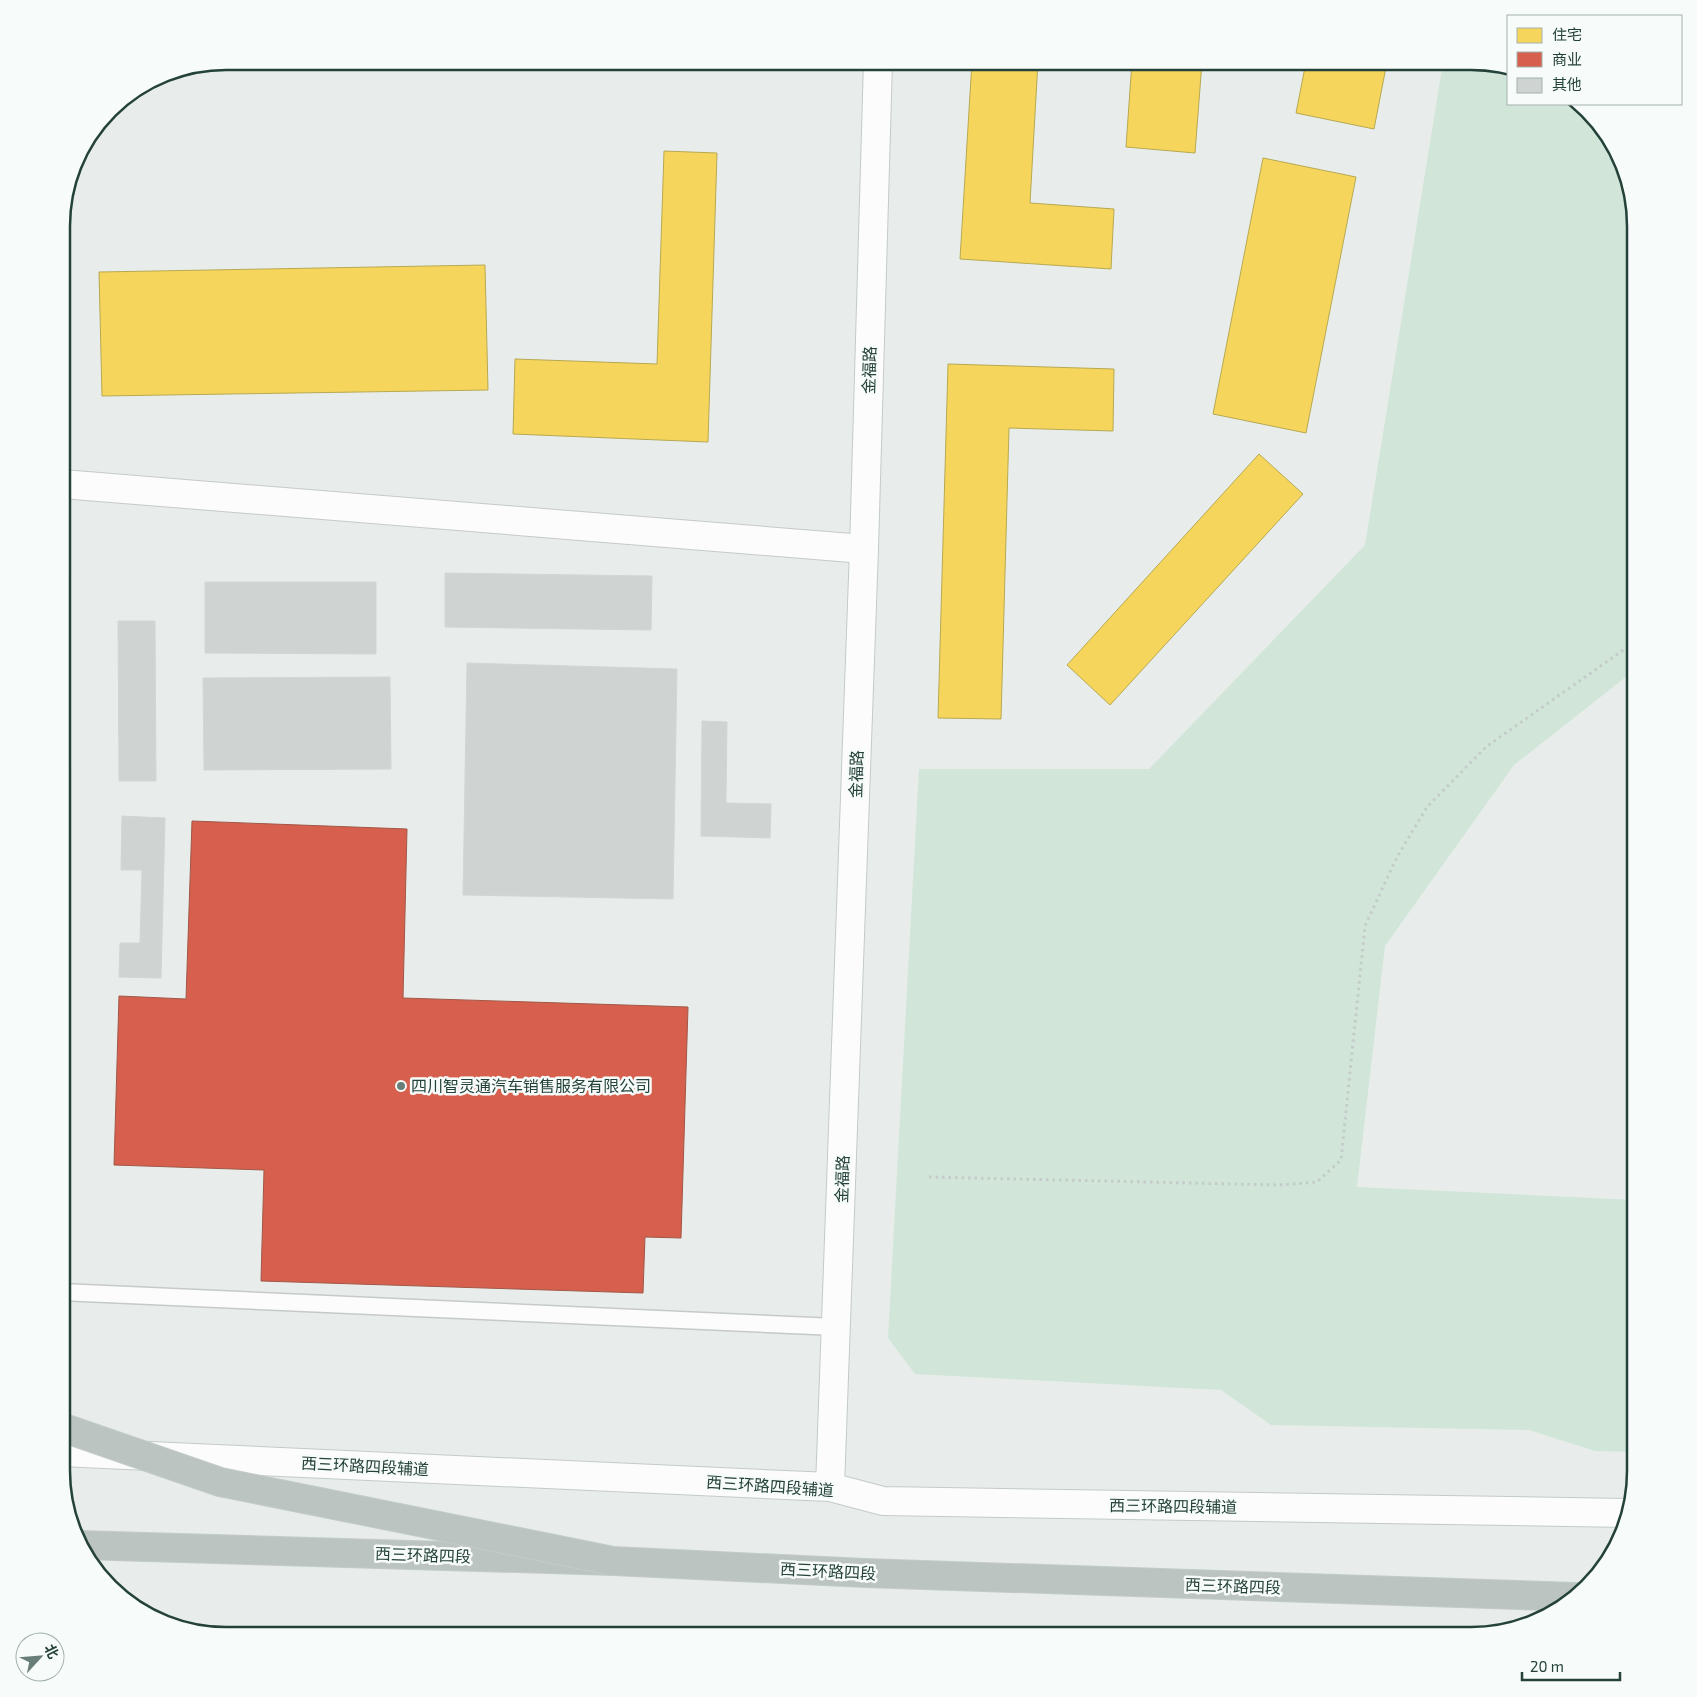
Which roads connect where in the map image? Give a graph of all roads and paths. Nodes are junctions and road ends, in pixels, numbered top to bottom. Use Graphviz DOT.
graph roads {
  1 [pos="878,70"];
  2 [pos="70,485"];
  3 [pos="864,549"];
  4 [pos="1627,647"];
  5 [pos="929,1177"];
  6 [pos="70,1292"];
  7 [pos="836,1327"];
  8 [pos="70,1431"];
  9 [pos="70,1452"];
  10 [pos="830,1487"];
  11 [pos="1621,1513"];
  12 [pos="89,1545"];
  13 [pos="613,1561"];
  14 [pos="1564,1597"];
  1 -- 3 [label="street, 金福路"];
  2 -- 3 [label="street"];
  3 -- 7 [label="street, 金福路"];
  4 -- 5 [label="path"];
  6 -- 7 [label="lane"];
  7 -- 10 [label="street, 金福路"];
  8 -- 13 [label="highway, bridge"];
  9 -- 10 [label="street, 西三环路四段辅道"];
  10 -- 11 [label="street, 西三环路四段辅道"];
  12 -- 13 [label="highway, 西三环路四段, bridge"];
  13 -- 14 [label="highway, 西三环路四段"];
}
